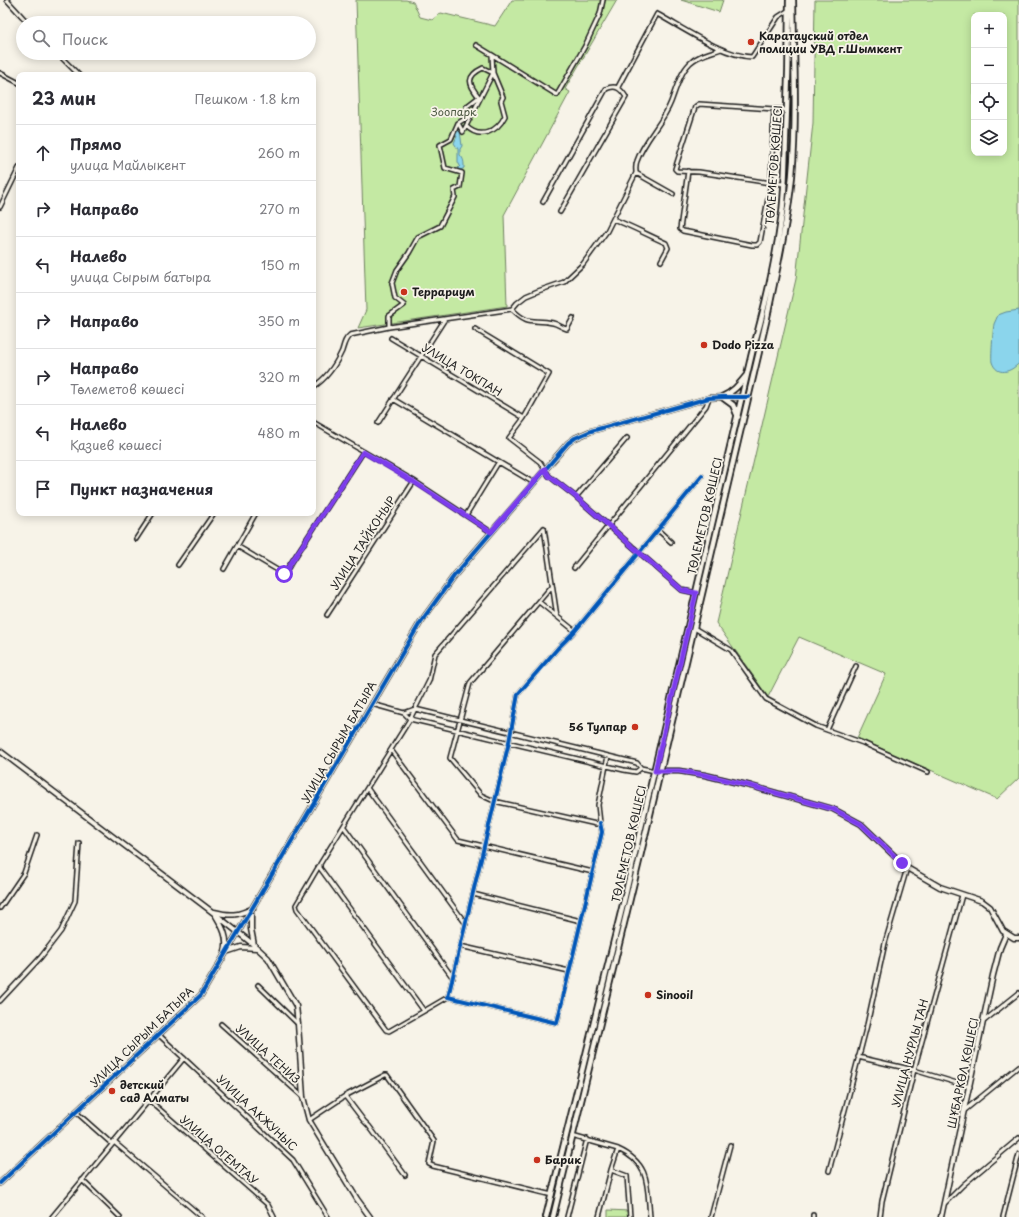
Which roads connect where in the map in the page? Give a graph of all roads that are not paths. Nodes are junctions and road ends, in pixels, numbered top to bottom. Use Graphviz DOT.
graph roads {
  1 [pos="7,0"];
  2 [pos="602,0"];
  3 [pos="788,0"];
  4 [pos="793,0"];
  5 [pos="789,10"];
  6 [pos="22,16"];
  7 [pos="476,45"];
  8 [pos="721,49"];
  9 [pos="492,55"];
  10 [pos="64,60"];
  11 [pos="76,72"];
  12 [pos="0,73"];
  13 [pos="493,73"];
  14 [pos="16,81"];
  15 [pos="618,87"];
  16 [pos="774,109"];
  17 [pos="788,110"];
  18 [pos="458,123"];
  19 [pos="466,126"];
  20 [pos="688,171"];
  21 [pos="636,173"];
  22 [pos="16,174"];
  23 [pos="771,183"];
  24 [pos="784,184"];
  25 [pos="673,194"];
  26 [pos="543,202"];
  27 [pos="0,207"];
  28 [pos="560,212"];
  29 [pos="613,220"];
  30 [pos="661,262"];
  31 [pos="512,310"];
  32 [pos="572,318"];
  33 [pos="445,319"];
  34 [pos="389,327"];
  35 [pos="475,329"];
  36 [pos="391,338"];
  37 [pos="421,356"];
  38 [pos="747,374"];
  39 [pos="316,384"];
  40 [pos="722,397"];
  41 [pos="742,397"];
  42 [pos="748,397"];
  43 [pos="709,398"];
  44 [pos="393,399"];
  45 [pos="738,417"];
  46 [pos="524,418"];
  47 [pos="378,423"];
  48 [pos="316,424"];
  49 [pos="627,438"];
  50 [pos="363,452"];
  51 [pos="498,463"];
  52 [pos="545,469"];
  53 [pos="702,476"];
  54 [pos="414,482"];
  55 [pos="534,483"];
  56 [pos="576,497"];
  57 [pos="466,515"];
  58 [pos="151,516"];
  59 [pos="212,516"];
  60 [pos="254,516"];
  61 [pos="607,526"];
  62 [pos="658,530"];
  63 [pos="491,532"];
  64 [pos="136,539"];
  65 [pos="671,542"];
  66 [pos="237,546"];
  67 [pos="639,553"];
  68 [pos="178,565"];
  69 [pos="574,568"];
  70 [pos="224,569"];
  71 [pos="552,586"];
  72 [pos="696,593"];
  73 [pos="539,602"];
  74 [pos="327,615"];
  75 [pos="557,617"];
  76 [pos="694,628"];
  77 [pos="575,631"];
  78 [pos="856,666"];
  79 [pos="675,698"];
  80 [pos="372,704"];
  81 [pos="415,709"];
  82 [pos="404,713"];
  83 [pos="410,719"];
  84 [pos="459,720"];
  85 [pos="457,730"];
  86 [pos="827,730"];
  87 [pos="511,732"];
  88 [pos="509,742"];
  89 [pos="391,750"];
  90 [pos="0,751"];
  91 [pos="608,756"];
  92 [pos="606,766"];
  93 [pos="641,768"];
  94 [pos="657,771"];
  95 [pos="928,772"];
  96 [pos="368,788"];
  97 [pos="494,801"];
  98 [pos="600,824"];
  99 [pos="344,828"];
  100 [pos="37,835"];
  101 [pos="79,843"];
  102 [pos="484,847"];
  103 [pos="319,866"];
  104 [pos="907,868"];
  105 [pos="593,872"];
  106 [pos="473,894"];
  107 [pos="962,895"];
  108 [pos="0,908"];
  109 [pos="252,909"];
  110 [pos="213,913"];
  111 [pos="581,921"];
  112 [pos="466,924"];
  113 [pos="238,933"];
  114 [pos="1006,934"];
  115 [pos="1019,938"];
  116 [pos="460,946"];
  117 [pos="256,947"];
  118 [pos="225,954"];
  119 [pos="569,971"];
  120 [pos="452,978"];
  121 [pos="258,985"];
  122 [pos="1019,993"];
  123 [pos="448,997"];
  124 [pos="0,1001"];
  125 [pos="424,1011"];
  126 [pos="984,1021"];
  127 [pos="220,1024"];
  128 [pos="298,1024"];
  129 [pos="159,1035"];
  130 [pos="858,1057"];
  131 [pos="184,1058"];
  132 [pos="1019,1066"];
  133 [pos="914,1070"];
  134 [pos="970,1087"];
  135 [pos="346,1096"];
  136 [pos="303,1097"];
  137 [pos="148,1100"];
  138 [pos="965,1110"];
  139 [pos="76,1112"];
  140 [pos="309,1120"];
  141 [pos="572,1136"];
  142 [pos="1019,1138"];
  143 [pos="587,1139"];
  144 [pos="113,1143"];
  145 [pos="730,1145"];
  146 [pos="567,1147"];
  147 [pos="618,1150"];
  148 [pos="1019,1154"];
  149 [pos="611,1170"];
  150 [pos="829,1171"];
  151 [pos="405,1175"];
  152 [pos="82,1180"];
  153 [pos="0,1183"];
  154 [pos="552,1194"];
  155 [pos="945,1203"];
  156 [pos="52,1217"];
  157 [pos="120,1217"];
  158 [pos="202,1217"];
  159 [pos="274,1217"];
  160 [pos="328,1217"];
  161 [pos="370,1217"];
  162 [pos="546,1217"];
  163 [pos="553,1217"];
  164 [pos="567,1217"];
  165 [pos="599,1217"];
  166 [pos="630,1217"];
  167 [pos="650,1217"];
  168 [pos="711,1217"];
  169 [pos="880,1217"];
  170 [pos="941,1217"];
  171 [pos="1003,1217"];
  1 -- 6 [label="street"];
  2 -- 9 [label="street"];
  3 -- 5 [label="main road, ТӨЛЕМЕТОВ КӨШЕСІ"];
  4 -- 42 [label="main road, ТӨЛЕМЕТОВ КӨШЕСІ"];
  5 -- 8 [label="street"];
  5 -- 17 [label="main road, ТӨЛЕМЕТОВ КӨШЕСІ"];
  7 -- 9 [label="street"];
  8 -- 15 [label="street"];
  8 -- 21 [label="street"];
  9 -- 13 [label="street"];
  10 -- 11 [label="street"];
  12 -- 14 [label="street"];
  13 -- 18 [label="street"];
  13 -- 19 [label="street"];
  13 -- 19 [label="street"];
  15 -- 26 [label="street"];
  15 -- 28 [label="street"];
  16 -- 17 [label="street"];
  16 -- 20 [label="street"];
  16 -- 23 [label="street"];
  17 -- 24 [label="main road, ТӨЛЕМЕТОВ КӨШЕСІ"];
  18 -- 19 [label="street"];
  18 -- 34 [label="street"];
  20 -- 23 [label="street"];
  20 -- 23 [label="street"];
  21 -- 25 [label="street"];
  21 -- 29 [label="street"];
  22 -- 27 [label="street"];
  23 -- 24 [label="street"];
  24 -- 38 [label="main road, ТӨЛЕМЕТОВ КӨШЕСІ"];
  29 -- 30 [label="street"];
  29 -- 31 [label="street"];
  31 -- 32 [label="street"];
  31 -- 33 [label="street"];
  33 -- 34 [label="street"];
  33 -- 37 [label="street"];
  34 -- 39 [label="street"];
  35 -- 46 [label="street"];
  36 -- 37 [label="street, УЛИЦА ТОКПАН"];
  37 -- 44 [label="street"];
  37 -- 46 [label="street, УЛИЦА ТОКПАН"];
  38 -- 40 [label="main road"];
  38 -- 41 [label="main road, ТӨЛЕМЕТОВ КӨШЕСІ"];
  40 -- 41 [label="street, УЛИЦА СЫРЫМ БАТЫРА"];
  40 -- 43 [label="street, УЛИЦА СЫРЫМ БАТЫРА"];
  40 -- 45 [label="main road"];
  41 -- 42 [label="street, УЛИЦА СЫРЫМ БАТЫРА"];
  41 -- 45 [label="main road, ТӨЛЕМЕТОВ КӨШЕСІ"];
  42 -- 76 [label="main road, ТӨЛЕМЕТОВ КӨШЕСІ"];
  43 -- 52 [label="street, УЛИЦА СЫРЫМ БАТЫРА"];
  43 -- 61 [label="street"];
  44 -- 47 [label="street"];
  44 -- 51 [label="street"];
  45 -- 72 [label="main road, ТӨЛЕМЕТОВ КӨШЕСІ"];
  46 -- 52 [label="street"];
  48 -- 50 [label="street"];
  49 -- 56 [label="street"];
  50 -- 54 [label="street"];
  50 -- 66 [label="street"];
  51 -- 55 [label="street"];
  51 -- 57 [label="street"];
  52 -- 55 [label="street, УЛИЦА СЫРЫМ БАТЫРА"];
  52 -- 56 [label="street"];
  53 -- 62 [label="street"];
  54 -- 57 [label="street"];
  54 -- 74 [label="street, УЛИЦА ТАЙКОНЫР"];
  55 -- 63 [label="street, УЛИЦА СЫРЫМ БАТЫРА"];
  56 -- 61 [label="street"];
  57 -- 63 [label="street"];
  58 -- 64 [label="street"];
  59 -- 68 [label="street"];
  60 -- 66 [label="street"];
  61 -- 67 [label="street"];
  61 -- 69 [label="street"];
  62 -- 65 [label="street"];
  62 -- 67 [label="street"];
  63 -- 80 [label="street, УЛИЦА СЫРЫМ БАТЫРА"];
  66 -- 70 [label="street"];
  67 -- 72 [label="street"];
  67 -- 77 [label="street"];
  71 -- 73 [label="street"];
  71 -- 75 [label="street"];
  71 -- 81 [label="street"];
  72 -- 79 [label="main road, ТӨЛЕМЕТОВ КӨШЕСІ"];
  73 -- 75 [label="street"];
  73 -- 84 [label="street"];
  75 -- 77 [label="street"];
  76 -- 79 [label="main road, ТӨЛЕМЕТОВ КӨШЕСІ"];
  76 -- 86 [label="street"];
  77 -- 87 [label="street"];
  78 -- 86 [label="street"];
  79 -- 94 [label="main road, ТӨЛЕМЕТОВ КӨШЕСІ"];
  80 -- 82 [label="street"];
  80 -- 109 [label="street, УЛИЦА СЫРЫМ БАТЫРА"];
  81 -- 82 [label="street"];
  81 -- 83 [label="street"];
  81 -- 84 [label="street"];
  82 -- 83 [label="street"];
  83 -- 85 [label="street"];
  83 -- 89 [label="street"];
  84 -- 85 [label="street"];
  84 -- 87 [label="street"];
  85 -- 88 [label="street"];
  85 -- 97 [label="street"];
  86 -- 95 [label="street"];
  87 -- 88 [label="street"];
  87 -- 91 [label="street"];
  88 -- 92 [label="street"];
  88 -- 97 [label="street"];
  89 -- 96 [label="street"];
  89 -- 102 [label="street"];
  90 -- 110 [label="street"];
  91 -- 92 [label="street"];
  91 -- 93 [label="street"];
  92 -- 93 [label="street"];
  92 -- 98 [label="street"];
  93 -- 94 [label="street"];
  94 -- 104 [label="street"];
  94 -- 141 [label="main road, ТӨЛЕМЕТОВ КӨШЕСІ"];
  94 -- 146 [label="main road, ТӨЛЕМЕТОВ КӨШЕСІ"];
  96 -- 99 [label="street"];
  96 -- 112 [label="street"];
  97 -- 98 [label="street"];
  97 -- 102 [label="street"];
  98 -- 105 [label="street"];
  99 -- 103 [label="street"];
  99 -- 120 [label="street"];
  100 -- 108 [label="street"];
  101 -- 124 [label="street"];
  102 -- 105 [label="street"];
  102 -- 106 [label="street"];
  103 -- 125 [label="street"];
  103 -- 125 [label="street"];
  104 -- 107 [label="street"];
  104 -- 130 [label="street"];
  105 -- 111 [label="street"];
  106 -- 111 [label="street"];
  106 -- 112 [label="street"];
  107 -- 114 [label="street"];
  107 -- 133 [label="street, УЛИЦА НУРЛЫ ТАН"];
  109 -- 110 [label="street"];
  109 -- 113 [label="street, УЛИЦА СЫРЫМ БАТЫРА"];
  109 -- 117 [label="street"];
  110 -- 113 [label="street"];
  110 -- 118 [label="street"];
  111 -- 119 [label="street"];
  112 -- 116 [label="street"];
  113 -- 117 [label="street"];
  113 -- 118 [label="street, УЛИЦА СЫРЫМ БАТЫРА"];
  114 -- 115 [label="street"];
  114 -- 126 [label="street, ШҰБАРКӨЛ КӨШЕСІ"];
  116 -- 119 [label="street"];
  116 -- 120 [label="street"];
  117 -- 118 [label="street"];
  117 -- 128 [label="street"];
  118 -- 129 [label="street, УЛИЦА СЫРЫМ БАТЫРА"];
  119 -- 123 [label="street"];
  120 -- 123 [label="street"];
  121 -- 128 [label="street"];
  122 -- 126 [label="street"];
  123 -- 125 [label="street"];
  126 -- 134 [label="street, ШҰБАРКӨЛ КӨШЕСІ"];
  127 -- 136 [label="street, УЛИЦА ТЕНИЗ"];
  128 -- 136 [label="street"];
  129 -- 131 [label="street, УЛИЦА АКЖУНЫС"];
  129 -- 139 [label="street, УЛИЦА СЫРЫМ БАТЫРА"];
  130 -- 133 [label="street"];
  130 -- 150 [label="street"];
  131 -- 137 [label="street"];
  131 -- 160 [label="street, УЛИЦА АКЖУНЫС"];
  132 -- 138 [label="street"];
  133 -- 134 [label="street"];
  133 -- 169 [label="street, УЛИЦА НУРЛЫ ТАН"];
  134 -- 138 [label="street, ШҰБАРКӨЛ КӨШЕСІ"];
  135 -- 140 [label="street"];
  135 -- 151 [label="street"];
  135 -- 154 [label="street"];
  136 -- 140 [label="street"];
  137 -- 144 [label="street"];
  137 -- 159 [label="street, УЛИЦА ОГЕМТАУ"];
  138 -- 155 [label="street, ШҰБАРКӨЛ КӨШЕСІ"];
  139 -- 144 [label="street"];
  139 -- 153 [label="street, УЛИЦА СЫРЫМ БАТЫРА"];
  140 -- 161 [label="street"];
  141 -- 143 [label="street"];
  141 -- 146 [label="main road, ТӨЛЕМЕТОВ КӨШЕСІ"];
  142 -- 155 [label="street"];
  143 -- 147 [label="street"];
  143 -- 164 [label="street"];
  144 -- 152 [label="street"];
  144 -- 158 [label="street"];
  145 -- 168 [label="street"];
  146 -- 154 [label="main road, ТӨЛЕМЕТОВ КӨШЕСІ"];
  146 -- 163 [label="main road, ТӨЛЕМЕТОВ КӨШЕСІ"];
  147 -- 149 [label="street"];
  147 -- 167 [label="street"];
  148 -- 171 [label="street"];
  149 -- 165 [label="street"];
  149 -- 166 [label="street"];
  152 -- 156 [label="street"];
  152 -- 157 [label="street"];
  154 -- 162 [label="main road, ТӨЛЕМЕТОВ КӨШЕСІ"];
  155 -- 170 [label="street, ШҰБАРКӨЛ КӨШЕСІ"];
}
